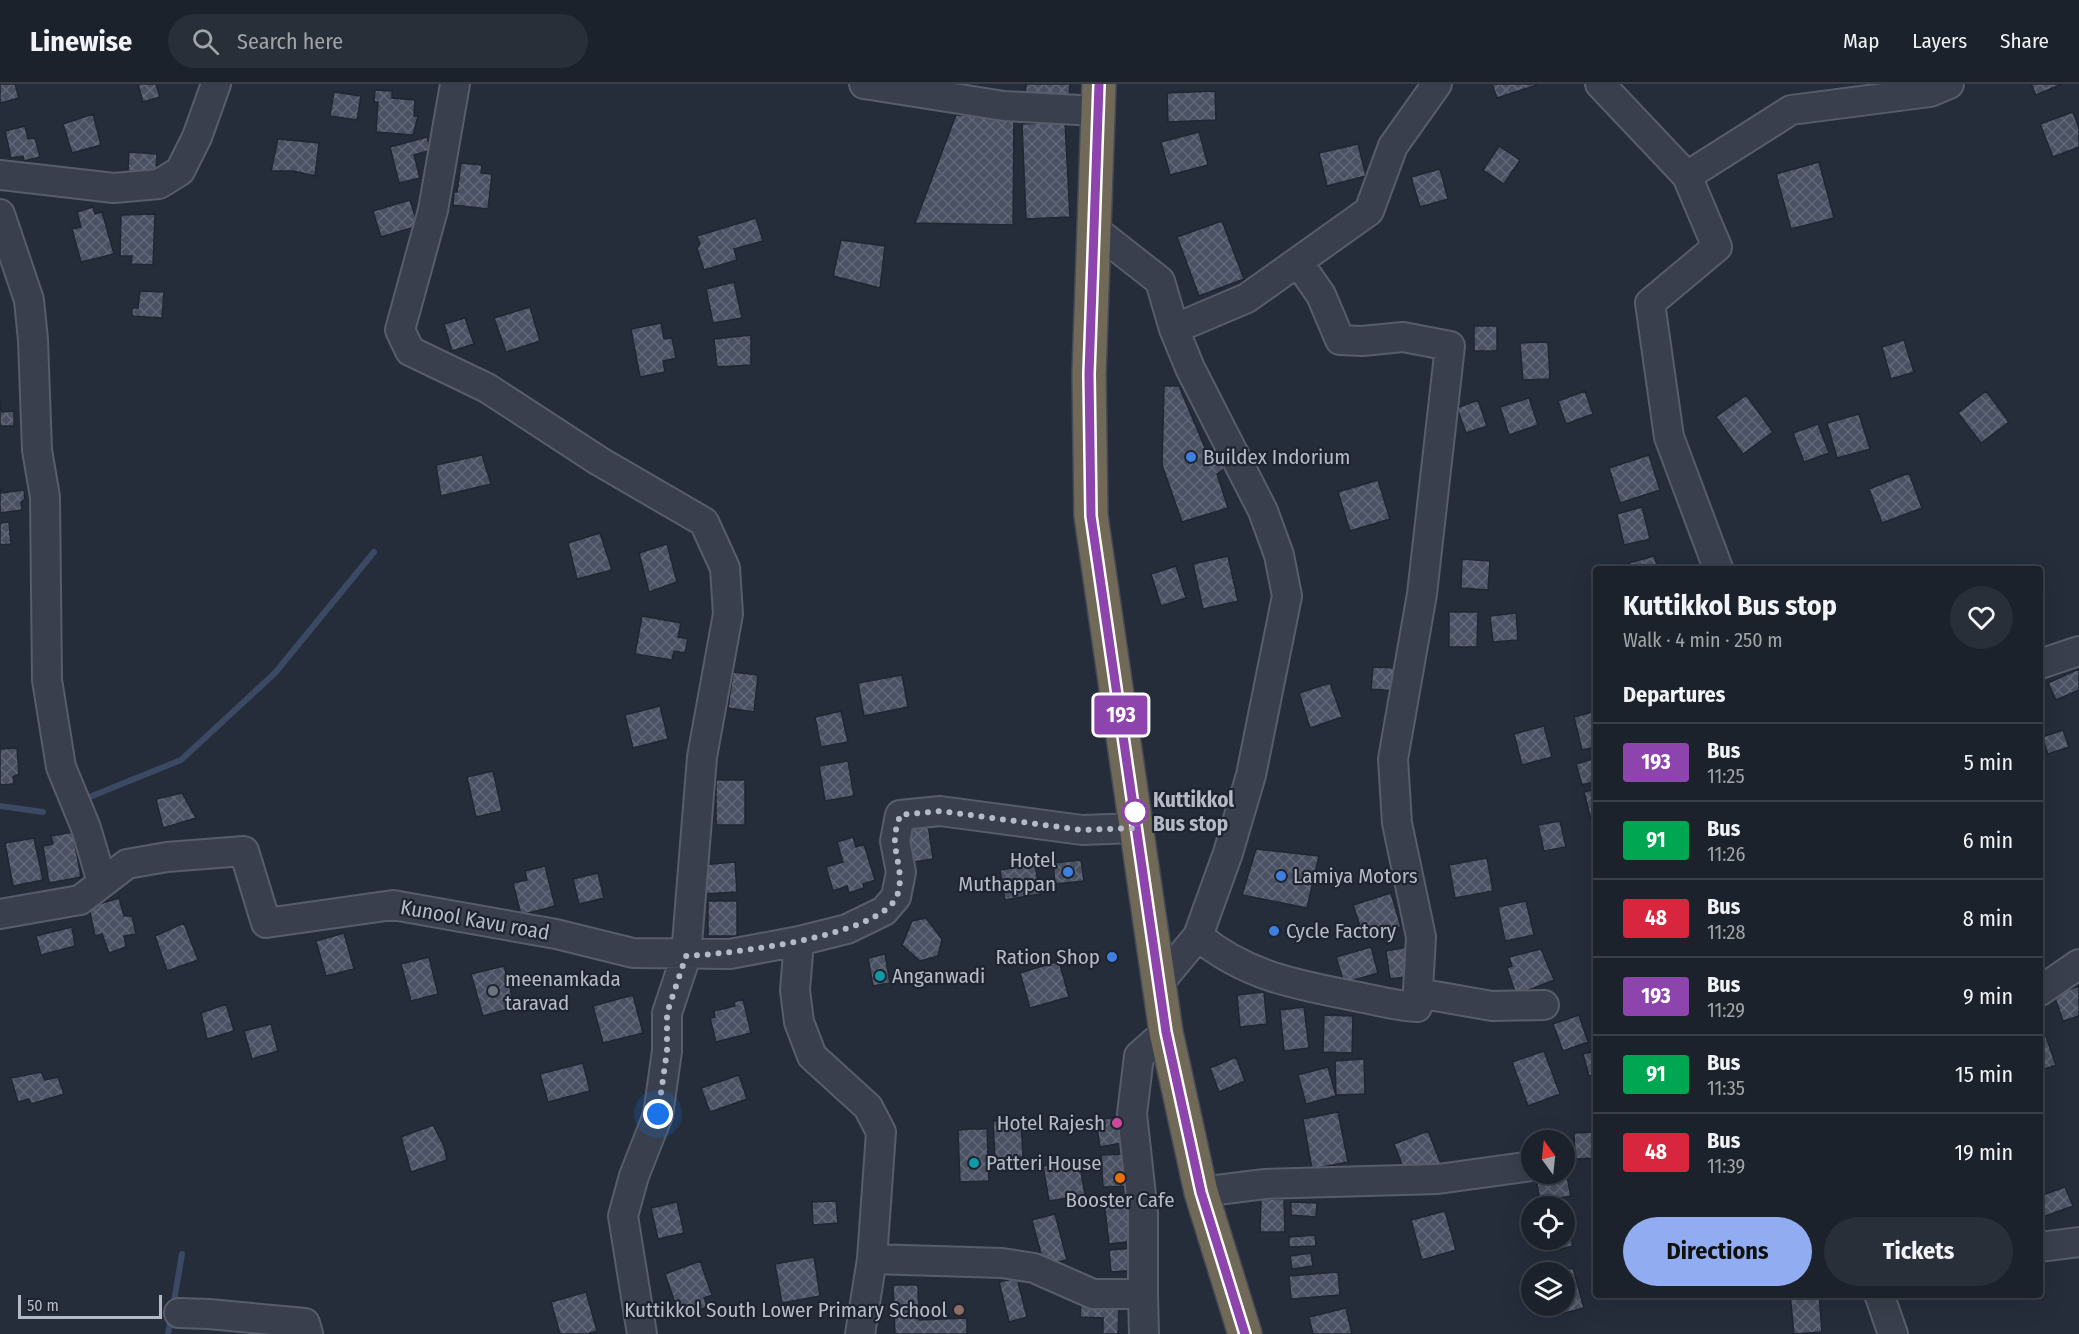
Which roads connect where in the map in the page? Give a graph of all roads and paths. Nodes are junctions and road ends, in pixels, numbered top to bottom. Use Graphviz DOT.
graph roads {
  1 [pos="216,84"];
  2 [pos="455,84"];
  3 [pos="864,84"];
  4 [pos="1437,84"];
  5 [pos="1600,84"];
  6 [pos="1949,84"];
  7 [pos="1098,98"];
  8 [pos="0,175"];
  9 [pos="1687,176"];
  10 [pos="0,214"];
  11 [pos="1095,230"];
  12 [pos="1298,262"];
  13 [pos="1174,329"];
  14 [pos="1717,566"];
  15 [pos="2079,651"];
  16 [pos="2043,663"];
  17 [pos="1137,828"];
  18 [pos="102,882"];
  19 [pos="0,914"];
  20 [pos="1198,936"];
  21 [pos="799,940"];
  22 [pos="686,956"];
  23 [pos="2079,964"];
  24 [pos="1159,983"];
  25 [pos="2043,989"];
  26 [pos="1418,993"];
  27 [pos="1544,1005"];
  28 [pos="1166,1032"];
  29 [pos="1521,1168"];
  30 [pos="1201,1192"];
  31 [pos="2079,1242"];
  32 [pos="2043,1246"];
  33 [pos="872,1259"];
  34 [pos="1143,1294"];
  35 [pos="1880,1298"];
  36 [pos="179,1313"];
  37 [pos="308,1334"];
  38 [pos="642,1334"];
  39 [pos="860,1334"];
  40 [pos="1144,1334"];
  41 [pos="1245,1334"];
  42 [pos="1893,1334"];
  1 -- 8 [label="street"];
  2 -- 22 [label="street"];
  3 -- 7 [label="street"];
  4 -- 12 [label="street"];
  5 -- 9 [label="street"];
  6 -- 9 [label="street"];
  7 -- 11 [label="highway"];
  9 -- 14 [label="street"];
  10 -- 18 [label="street"];
  11 -- 13 [label="street"];
  11 -- 17 [label="highway"];
  12 -- 13 [label="street"];
  12 -- 26 [label="street"];
  13 -- 20 [label="street"];
  15 -- 16 [label="street"];
  17 -- 21 [label="street, Kunool Kavu road"];
  17 -- 24 [label="highway"];
  18 -- 19 [label="street, Kunool Kavu road"];
  18 -- 22 [label="street, Kunool Kavu road"];
  20 -- 24 [label="street"];
  20 -- 26 [label="street"];
  21 -- 22 [label="street, Kunool Kavu road"];
  21 -- 33 [label="street"];
  22 -- 38 [label="street"];
  23 -- 25 [label="street"];
  24 -- 28 [label="highway"];
  26 -- 27 [label="street"];
  28 -- 30 [label="highway"];
  28 -- 34 [label="street"];
  29 -- 30 [label="street"];
  30 -- 41 [label="highway"];
  31 -- 32 [label="street"];
  33 -- 34 [label="street"];
  33 -- 39 [label="street"];
  34 -- 40 [label="street"];
  35 -- 42 [label="street"];
  36 -- 37 [label="street"];
}
